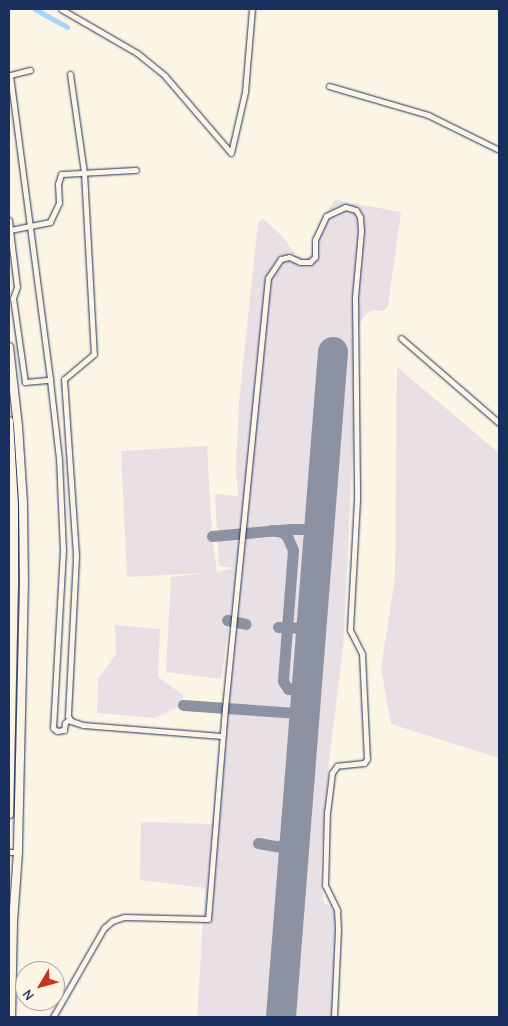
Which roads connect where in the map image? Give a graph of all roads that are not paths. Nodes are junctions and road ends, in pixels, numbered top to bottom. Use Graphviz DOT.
graph roads {
  1 [pos="61,9"];
  2 [pos="252,9"];
  3 [pos="30,70"];
  4 [pos="70,74"];
  5 [pos="329,86"];
  6 [pos="499,150"];
  7 [pos="136,170"];
  8 [pos="84,172"];
  9 [pos="9,220"];
  10 [pos="28,227"];
  11 [pos="10,230"];
  12 [pos="401,338"];
  13 [pos="9,347"];
  14 [pos="50,380"];
  15 [pos="9,422"];
  16 [pos="499,423"];
  17 [pos="10,473"];
  18 [pos="11,502"];
  19 [pos="12,580"];
  20 [pos="69,719"];
  21 [pos="222,736"];
  22 [pos="9,814"];
  23 [pos="9,852"];
  24 [pos="18,852"];
  25 [pos="11,922"];
  26 [pos="11,1017"];
  27 [pos="54,1017"];
  28 [pos="334,1017"];
  1 -- 2 [label="street"];
  3 -- 10 [label="street"];
  4 -- 8 [label="street"];
  5 -- 6 [label="street"];
  7 -- 8 [label="street"];
  8 -- 10 [label="street"];
  8 -- 20 [label="street"];
  9 -- 11 [label="street"];
  10 -- 11 [label="street"];
  10 -- 14 [label="street"];
  11 -- 14 [label="street"];
  12 -- 16 [label="street"];
  13 -- 24 [label="highway"];
  14 -- 20 [label="street"];
  15 -- 17 [label="highway"];
  17 -- 18 [label="highway"];
  18 -- 19 [label="highway"];
  19 -- 22 [label="highway"];
  20 -- 21 [label="street"];
  21 -- 27 [label="street"];
  21 -- 28 [label="street"];
  23 -- 24 [label="street"];
  24 -- 25 [label="highway"];
  25 -- 26 [label="highway"];
}
